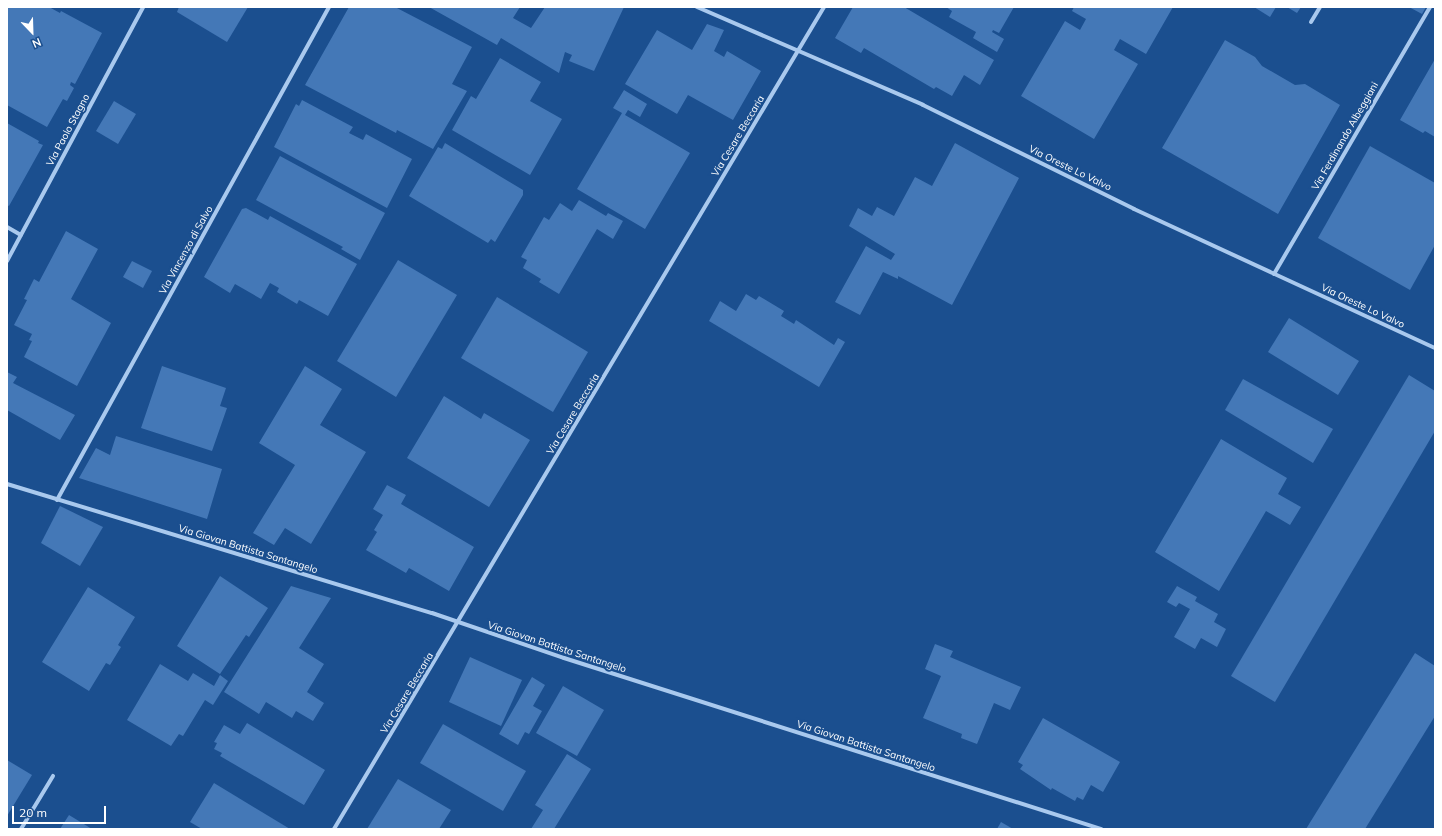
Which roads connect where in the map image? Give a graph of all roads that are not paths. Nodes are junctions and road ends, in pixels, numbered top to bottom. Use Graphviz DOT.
graph roads {
  1 [pos="143,7"];
  2 [pos="329,7"];
  3 [pos="697,7"];
  4 [pos="824,7"];
  5 [pos="1320,7"];
  6 [pos="1430,7"];
  7 [pos="1311,22"];
  8 [pos="797,51"];
  9 [pos="7,227"];
  10 [pos="21,235"];
  11 [pos="7,261"];
  12 [pos="1274,274"];
  13 [pos="1435,348"];
  14 [pos="7,484"];
  15 [pos="57,500"];
  16 [pos="459,622"];
  17 [pos="52,776"];
  18 [pos="20,829"];
  19 [pos="334,829"];
  20 [pos="1102,829"];
  1 -- 10 [label="street, Via Paolo Stagno"];
  2 -- 15 [label="street, Via Vincenzo di Salvo"];
  3 -- 8 [label="street, Via Oreste Lo Valvo"];
  4 -- 8 [label="street, Via Cesare Beccaria"];
  5 -- 7 [label="street"];
  6 -- 12 [label="street, Via Ferdinando Albeggiani"];
  8 -- 12 [label="street, Via Oreste Lo Valvo"];
  8 -- 16 [label="street, Via Cesare Beccaria"];
  9 -- 10 [label="street"];
  10 -- 11 [label="street, Via Paolo Stagno"];
  12 -- 13 [label="street, Via Oreste Lo Valvo"];
  14 -- 15 [label="street, Via Giovan Battista Santangelo"];
  15 -- 16 [label="street, Via Giovan Battista Santangelo"];
  16 -- 19 [label="street, Via Cesare Beccaria"];
  16 -- 20 [label="street, Via Giovan Battista Santangelo"];
  17 -- 18 [label="street"];
}
